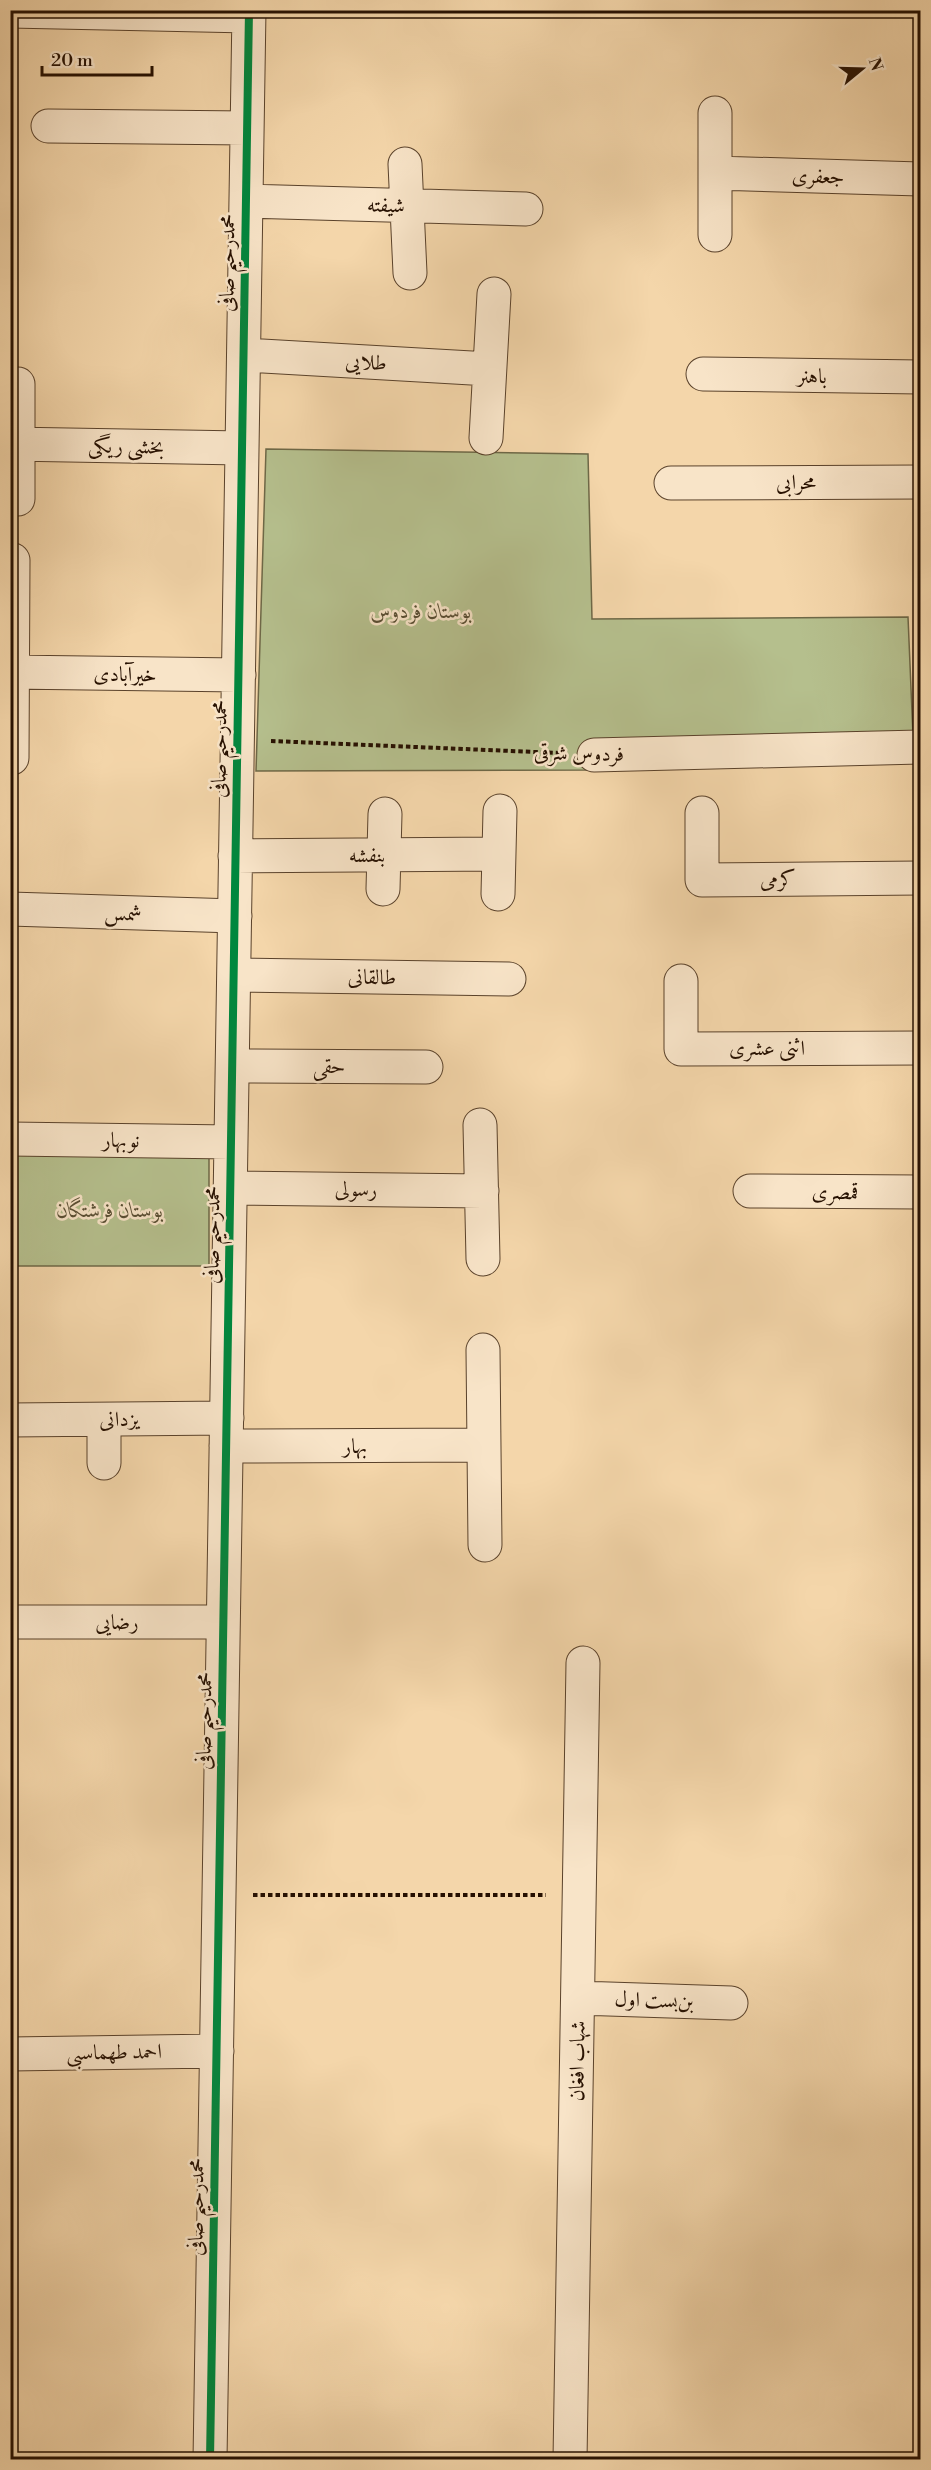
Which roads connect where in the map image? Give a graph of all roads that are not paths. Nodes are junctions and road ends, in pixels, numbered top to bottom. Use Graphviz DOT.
graph roads {
  1 [pos="10,11"];
  2 [pos="249,13"];
  3 [pos="715,113"];
  4 [pos="48,126"];
  5 [pos="247,128"];
  6 [pos="405,164"];
  7 [pos="715,173"];
  8 [pos="921,179"];
  9 [pos="246,201"];
  10 [pos="407,206"];
  11 [pos="526,209"];
  12 [pos="715,235"];
  13 [pos="410,273"];
  14 [pos="494,294"];
  15 [pos="243,355"];
  16 [pos="489,369"];
  17 [pos="703,374"];
  18 [pos="921,378"];
  19 [pos="18,384"];
  20 [pos="486,438"];
  21 [pos="14,444"];
  22 [pos="242,448"];
  23 [pos="921,482"];
  24 [pos="670,483"];
  25 [pos="18,499"];
  26 [pos="13,560"];
  27 [pos="11,672"];
  28 [pos="238,675"];
  29 [pos="921,747"];
  30 [pos="594,755"];
  31 [pos="12,758"];
  32 [pos="500,811"];
  33 [pos="702,813"];
  34 [pos="385,814"];
  35 [pos="498,854"];
  36 [pos="382,855"];
  37 [pos="235,856"];
  38 [pos="921,879"];
  39 [pos="383,889"];
  40 [pos="498,894"];
  41 [pos="10,909"];
  42 [pos="235,916"];
  43 [pos="234,975"];
  44 [pos="509,979"];
  45 [pos="681,981"];
  46 [pos="921,1048"];
  47 [pos="232,1066"];
  48 [pos="426,1067"];
  49 [pos="480,1125"];
  50 [pos="10,1139"];
  51 [pos="231,1142"];
  52 [pos="231,1188"];
  53 [pos="482,1191"];
  54 [pos="750,1191"];
  55 [pos="921,1192"];
  56 [pos="483,1259"];
  57 [pos="483,1350"];
  58 [pos="10,1420"];
  59 [pos="104,1420"];
  60 [pos="227,1432"];
  61 [pos="484,1446"];
  62 [pos="104,1463"];
  63 [pos="485,1545"];
  64 [pos="10,1622"];
  65 [pos="223,1622"];
  66 [pos="583,1663"];
  67 [pos="578,1998"];
  68 [pos="731,2003"];
  69 [pos="217,2051"];
  70 [pos="10,2054"];
  71 [pos="210,2460"];
  72 [pos="570,2460"];
  1 -- 2 [label="street"];
  2 -- 5 [label="street, محمدرحیم صافی"];
  3 -- 7 [label="street"];
  4 -- 5 [label="street"];
  5 -- 9 [label="street, محمدرحیم صافی"];
  6 -- 10 [label="street"];
  7 -- 8 [label="street, جعفری"];
  7 -- 12 [label="street"];
  9 -- 10 [label="street, شیفته"];
  9 -- 15 [label="street, محمدرحیم صافی"];
  10 -- 11 [label="street, شیفته"];
  10 -- 13 [label="street"];
  14 -- 16 [label="street"];
  15 -- 16 [label="street, طلایی"];
  15 -- 22 [label="street, محمدرحیم صافی"];
  16 -- 20 [label="street"];
  17 -- 18 [label="street, باهنر"];
  19 -- 21 [label="street"];
  21 -- 22 [label="street, بخشی ریگی"];
  21 -- 25 [label="street"];
  22 -- 28 [label="street, محمدرحیم صافی"];
  23 -- 24 [label="street, محرابی"];
  26 -- 27 [label="street"];
  27 -- 28 [label="street, خیرآبادی"];
  27 -- 31 [label="street"];
  28 -- 37 [label="street, محمدرحیم صافی"];
  29 -- 30 [label="street, فردوس شرقی"];
  32 -- 35 [label="street"];
  33 -- 38 [label="street, کرمی"];
  34 -- 36 [label="street"];
  35 -- 36 [label="street, بنفشه"];
  35 -- 40 [label="street"];
  36 -- 37 [label="street, بنفشه"];
  36 -- 39 [label="street"];
  37 -- 42 [label="street, محمدرحیم صافی"];
  41 -- 42 [label="street, شمس"];
  42 -- 43 [label="street, محمدرحیم صافی"];
  43 -- 44 [label="street, طالقانی"];
  43 -- 47 [label="street, محمدرحیم صافی"];
  45 -- 46 [label="street, اثنی عشری"];
  47 -- 48 [label="street, حقی"];
  47 -- 51 [label="street, محمدرحیم صافی"];
  49 -- 53 [label="street"];
  50 -- 51 [label="street, نوبهار"];
  51 -- 52 [label="street, محمدرحیم صافی"];
  52 -- 53 [label="street, رسولی"];
  52 -- 60 [label="street, محمدرحیم صافی"];
  53 -- 56 [label="street"];
  54 -- 55 [label="street, قمصری"];
  57 -- 61 [label="street"];
  58 -- 59 [label="street, یزدانی"];
  59 -- 60 [label="street, یزدانی"];
  59 -- 62 [label="street"];
  60 -- 61 [label="street, بهار"];
  60 -- 65 [label="street, محمدرحیم صافی"];
  61 -- 63 [label="street"];
  64 -- 65 [label="street, رضایی"];
  65 -- 69 [label="street, محمدرحیم صافی"];
  66 -- 67 [label="street, شهاب افغان"];
  67 -- 68 [label="street, بن‌بست اول"];
  67 -- 72 [label="street, شهاب افغان"];
  69 -- 70 [label="street, احمد طهماسبی"];
  69 -- 71 [label="street, محمدرحیم صافی"];
}
